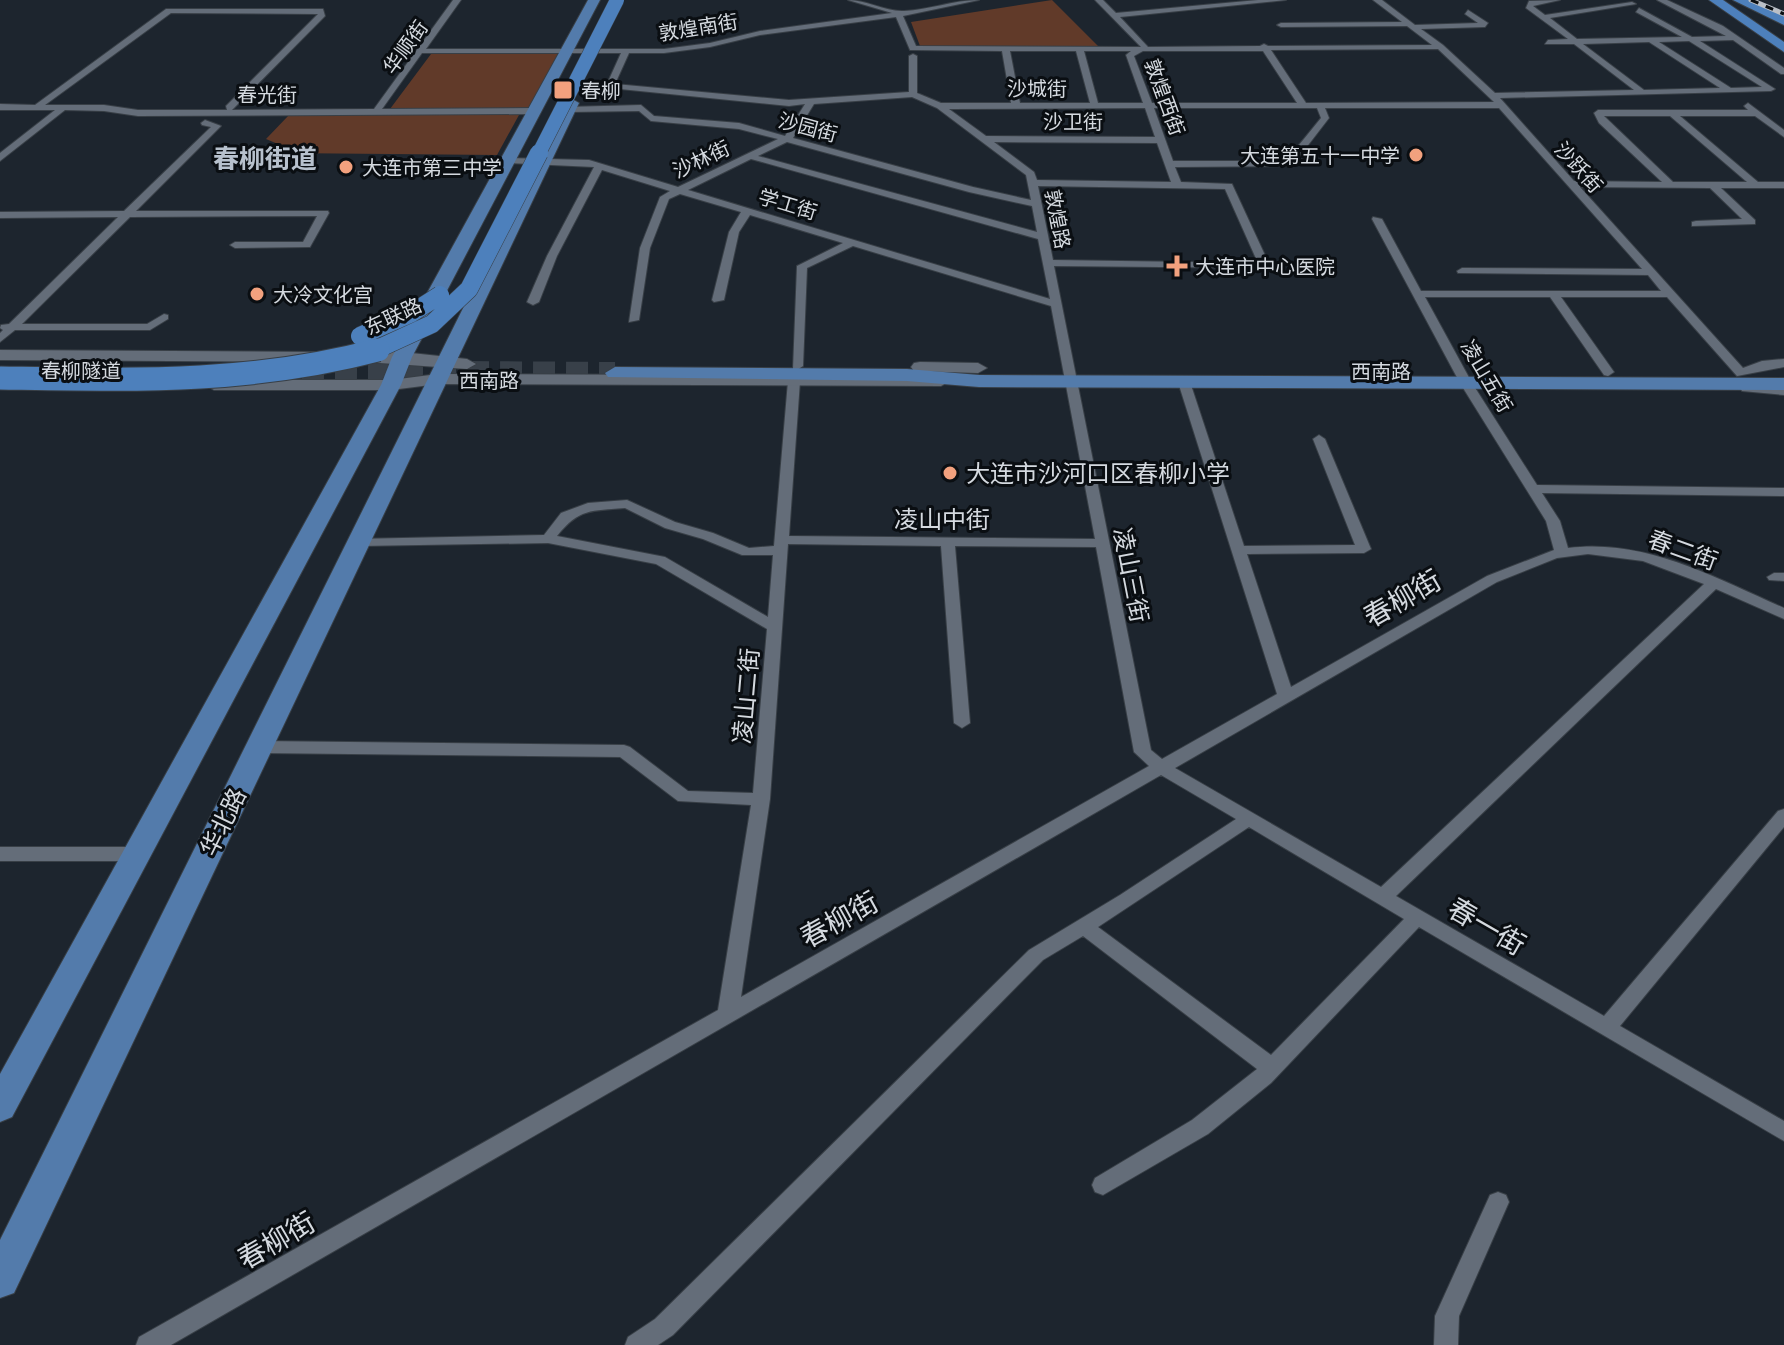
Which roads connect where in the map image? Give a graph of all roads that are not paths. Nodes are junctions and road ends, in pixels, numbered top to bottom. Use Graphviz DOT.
graph roads {
  1 [pos="457,0"];
  2 [pos="594,0"];
  3 [pos="602,0"];
  4 [pos="617,0"];
  5 [pos="624,0"];
  6 [pos="852,0"];
  7 [pos="975,0"];
  8 [pos="1099,0"];
  9 [pos="1282,0"];
  10 [pos="1377,0"];
  11 [pos="1556,0"];
  12 [pos="1661,0"];
  13 [pos="1715,0"];
  14 [pos="1732,0"];
  15 [pos="1739,0"];
  16 [pos="1262,1"];
  17 [pos="1468,12"];
  18 [pos="898,13"];
  19 [pos="1117,15"];
  20 [pos="1543,17"];
  21 [pos="1784,21"];
  22 [pos="1281,25"];
  23 [pos="1412,26"];
  24 [pos="1784,31"];
  25 [pos="1736,38"];
  26 [pos="1651,39"];
  27 [pos="1691,39"];
  28 [pos="1575,41"];
  29 [pos="1548,42"];
  30 [pos="1264,46"];
  31 [pos="1298,46"];
  32 [pos="1440,47"];
  33 [pos="1143,48"];
  34 [pos="1784,48"];
  35 [pos="1006,50"];
  36 [pos="1080,50"];
  37 [pos="422,51"];
  38 [pos="567,51"];
  39 [pos="599,51"];
  40 [pos="626,51"];
  41 [pos="913,56"];
  42 [pos="1784,72"];
  43 [pos="610,86"];
  44 [pos="580,87"];
  45 [pos="1730,91"];
  46 [pos="1642,92"];
  47 [pos="913,94"];
  48 [pos="1654,97"];
  49 [pos="1496,101"];
  50 [pos="810,103"];
  51 [pos="1150,105"];
  52 [pos="1303,105"];
  53 [pos="1320,105"];
  54 [pos="940,106"];
  55 [pos="1016,106"];
  56 [pos="1095,106"];
  57 [pos="0,107"];
  58 [pos="37,107"];
  59 [pos="64,107"];
  60 [pos="229,108"];
  61 [pos="569,109"];
  62 [pos="534,111"];
  63 [pos="376,112"];
  64 [pos="1672,113"];
  65 [pos="1756,113"];
  66 [pos="205,123"];
  67 [pos="1784,134"];
  68 [pos="984,139"];
  69 [pos="785,140"];
  70 [pos="1162,140"];
  71 [pos="749,156"];
  72 [pos="0,158"];
  73 [pos="507,160"];
  74 [pos="543,161"];
  75 [pos="1170,164"];
  76 [pos="599,166"];
  77 [pos="1033,183"];
  78 [pos="1570,184"];
  79 [pos="1177,185"];
  80 [pos="1671,185"];
  81 [pos="1713,185"];
  82 [pos="1756,185"];
  83 [pos="1784,185"];
  84 [pos="677,189"];
  85 [pos="1037,204"];
  86 [pos="747,211"];
  87 [pos="0,215"];
  88 [pos="17,215"];
  89 [pos="125,215"];
  90 [pos="1377,219"];
  91 [pos="1696,224"];
  92 [pos="0,230"];
  93 [pos="1043,237"];
  94 [pos="853,242"];
  95 [pos="235,245"];
  96 [pos="1048,263"];
  97 [pos="1462,271"];
  98 [pos="1649,272"];
  99 [pos="1418,294"];
  100 [pos="1553,294"];
  101 [pos="1670,294"];
  102 [pos="718,300"];
  103 [pos="533,302"];
  104 [pos="1056,304"];
  105 [pos="164,317"];
  106 [pos="633,320"];
  107 [pos="6,327"];
  108 [pos="0,339"];
  109 [pos="402,357"];
  110 [pos="0,358"];
  111 [pos="1784,363"];
  112 [pos="0,369"];
  113 [pos="162,370"];
  114 [pos="442,372"];
  115 [pos="1608,372"];
  116 [pos="615,373"];
  117 [pos="1741,373"];
  118 [pos="1784,373"];
  119 [pos="796,374"];
  120 [pos="978,375"];
  121 [pos="1071,375"];
  122 [pos="1462,377"];
  123 [pos="0,381"];
  124 [pos="1184,382"];
  125 [pos="1705,384"];
  126 [pos="1784,384"];
  127 [pos="391,385"];
  128 [pos="1784,391"];
  129 [pos="1319,439"];
  130 [pos="1534,489"];
  131 [pos="1784,492"];
  132 [pos="548,539"];
  133 [pos="359,542"];
  134 [pos="948,542"];
  135 [pos="1103,543"];
  136 [pos="780,545"];
  137 [pos="1238,550"];
  138 [pos="1562,552"];
  139 [pos="1713,584"];
  140 [pos="1784,614"];
  141 [pos="776,628"];
  142 [pos="1286,697"];
  143 [pos="962,723"];
  144 [pos="259,747"];
  145 [pos="1162,768"];
  146 [pos="761,799"];
  147 [pos="1784,815"];
  148 [pos="1249,819"];
  149 [pos="0,854"];
  150 [pos="137,854"];
  151 [pos="1383,897"];
  152 [pos="1417,917"];
  153 [pos="1084,926"];
  154 [pos="728,1014"];
  155 [pos="1606,1028"];
  156 [pos="1272,1068"];
  157 [pos="0,1107"];
  158 [pos="1784,1132"];
  159 [pos="1103,1185"];
  160 [pos="1498,1202"];
  161 [pos="0,1280"];
  162 [pos="148,1345"];
  163 [pos="637,1345"];
  164 [pos="1446,1345"];
  1 -- 37 [label="street, 华顺街"];
  2 -- 38 [label="main road"];
  3 -- 110 [label="highway, 东联路, bridge"];
  4 -- 123 [label="highway, 东联路, bridge"];
  5 -- 39 [label="main road, 华北路"];
  6 -- 18 [label="street"];
  7 -- 18 [label="street, 敦煌南街"];
  8 -- 19 [label="street, 敦煌西街"];
  9 -- 16 [label="street"];
  10 -- 23 [label="street, 沙跃街"];
  11 -- 20 [label="street"];
  12 -- 25 [label="street"];
  13 -- 34 [label="highway"];
  14 -- 24 [label="highway"];
  15 -- 21 [label="highway"];
  16 -- 19 [label="street"];
  16 -- 22 [label="street"];
  17 -- 23 [label="street"];
  18 -- 35 [label="street"];
  18 -- 40 [label="street, 敦煌南街"];
  19 -- 33 [label="street, 敦煌西街"];
  20 -- 27 [label="street"];
  20 -- 28 [label="street"];
  22 -- 23 [label="street"];
  22 -- 31 [label="street"];
  23 -- 32 [label="street, 沙跃街"];
  25 -- 27 [label="street"];
  25 -- 42 [label="street"];
  26 -- 27 [label="street"];
  26 -- 28 [label="street"];
  26 -- 45 [label="street"];
  27 -- 45 [label="street, 沙城街"];
  28 -- 29 [label="street"];
  28 -- 46 [label="street"];
  30 -- 31 [label="street"];
  30 -- 33 [label="street"];
  30 -- 52 [label="street"];
  31 -- 32 [label="street"];
  32 -- 49 [label="street, 沙跃街"];
  33 -- 36 [label="street"];
  33 -- 51 [label="street, 敦煌西街"];
  35 -- 36 [label="street"];
  35 -- 55 [label="street"];
  36 -- 56 [label="street"];
  37 -- 38 [label="street, 敦煌南街"];
  37 -- 63 [label="street, 华顺街"];
  38 -- 39 [label="street, 敦煌南街"];
  38 -- 62 [label="main road"];
  39 -- 40 [label="street, 敦煌南街"];
  39 -- 44 [label="main road, 华北路"];
  40 -- 43 [label="street"];
  41 -- 47 [label="street"];
  43 -- 44 [label="street, 沙城街"];
  43 -- 50 [label="street, 沙城街"];
  44 -- 61 [label="main road, 华北路"];
  45 -- 46 [label="street, 沙城街"];
  46 -- 49 [label="street, 沙城街"];
  47 -- 50 [label="street, 沙城街"];
  47 -- 54 [label="street, 沙城街"];
  48 -- 65 [label="street"];
  49 -- 53 [label="street, 沙城街"];
  49 -- 78 [label="street, 沙跃街"];
  50 -- 69 [label="street"];
  51 -- 52 [label="street, 沙城街"];
  51 -- 56 [label="street, 沙城街"];
  51 -- 70 [label="street, 敦煌西街"];
  52 -- 53 [label="street, 沙城街"];
  53 -- 75 [label="street"];
  54 -- 55 [label="street, 沙城街"];
  54 -- 68 [label="street, 敦煌路"];
  55 -- 56 [label="street, 沙城街"];
  57 -- 58 [label="street, 春光街"];
  58 -- 59 [label="street, 春光街"];
  58 -- 60 [label="street"];
  59 -- 63 [label="street, 春光街"];
  59 -- 72 [label="street"];
  61 -- 69 [label="street, 沙园街"];
  61 -- 74 [label="main road, 华北路"];
  62 -- 63 [label="street, 春光街"];
  62 -- 73 [label="main road"];
  64 -- 65 [label="street"];
  64 -- 80 [label="street"];
  64 -- 82 [label="street"];
  65 -- 67 [label="street"];
  66 -- 89 [label="street"];
  68 -- 70 [label="street, 沙卫街"];
  68 -- 77 [label="street, 敦煌路"];
  69 -- 71 [label="street, 沙林街"];
  69 -- 85 [label="street, 沙园街"];
  70 -- 75 [label="street, 敦煌西街"];
  71 -- 84 [label="street, 沙林街"];
  71 -- 93 [label="street"];
  73 -- 74 [label="street, 学工街"];
  73 -- 109 [label="main road"];
  74 -- 76 [label="street, 学工街"];
  74 -- 114 [label="main road, 华北路"];
  75 -- 79 [label="street, 敦煌西街"];
  76 -- 84 [label="street, 学工街"];
  76 -- 103 [label="street"];
  77 -- 79 [label="street"];
  77 -- 85 [label="street, 敦煌路"];
  78 -- 80 [label="street"];
  78 -- 98 [label="street, 沙跃街"];
  79 -- 96 [label="street"];
  80 -- 81 [label="street"];
  81 -- 82 [label="street"];
  81 -- 91 [label="street"];
  82 -- 83 [label="street"];
  84 -- 86 [label="street, 学工街"];
  84 -- 106 [label="street, 沙林街"];
  85 -- 93 [label="street, 敦煌路"];
  86 -- 94 [label="street, 学工街"];
  86 -- 102 [label="street"];
  87 -- 88 [label="street"];
  88 -- 89 [label="street"];
  88 -- 92 [label="street"];
  89 -- 95 [label="street"];
  89 -- 107 [label="street"];
  90 -- 99 [label="street, 凌山五街"];
  93 -- 96 [label="street, 敦煌路"];
  94 -- 104 [label="street, 学工街"];
  94 -- 119 [label="street, 凌山二街"];
  96 -- 104 [label="street, 敦煌路"];
  97 -- 98 [label="street"];
  98 -- 101 [label="street, 沙跃街"];
  99 -- 100 [label="street"];
  99 -- 122 [label="street, 凌山五街"];
  100 -- 101 [label="street"];
  100 -- 115 [label="street"];
  101 -- 117 [label="street, 沙跃街"];
  104 -- 121 [label="street, 敦煌路"];
  105 -- 107 [label="street"];
  107 -- 108 [label="street"];
  109 -- 110 [label="main road, 西南路"];
  109 -- 114 [label="main road, 西南路"];
  109 -- 127 [label="main road"];
  111 -- 117 [label="street"];
  112 -- 113 [label="main road, 春柳隧道"];
  114 -- 119 [label="main road, 西南路"];
  114 -- 127 [label="main road, 西南路"];
  114 -- 133 [label="main road, 华北路"];
  115 -- 117 [label="main road, 西南路"];
  115 -- 122 [label="main road, 西南路"];
  116 -- 120 [label="main road, 西南路"];
  117 -- 118 [label="main road, 西南路"];
  119 -- 120 [label="main road, 西南路"];
  119 -- 136 [label="street, 凌山二街"];
  120 -- 121 [label="main road, 西南路"];
  121 -- 122 [label="main road, 西南路"];
  121 -- 124 [label="main road, 西南路"];
  121 -- 135 [label="street, 凌山三街"];
  122 -- 124 [label="main road, 西南路"];
  122 -- 125 [label="main road, 西南路"];
  122 -- 130 [label="street, 凌山五街"];
  123 -- 127 [label="main road, 西南路"];
  124 -- 137 [label="street"];
  125 -- 126 [label="main road, 西南路"];
  125 -- 128 [label="street"];
  127 -- 150 [label="main road"];
  129 -- 137 [label="street"];
  130 -- 131 [label="street"];
  130 -- 138 [label="street, 凌山五街"];
  132 -- 133 [label="street"];
  132 -- 136 [label="street, 凌山中街"];
  132 -- 141 [label="street"];
  133 -- 144 [label="main road, 华北路"];
  134 -- 135 [label="street, 凌山中街"];
  134 -- 136 [label="street, 凌山中街"];
  134 -- 143 [label="street"];
  135 -- 145 [label="street, 凌山三街"];
  136 -- 141 [label="street, 凌山二街"];
  137 -- 142 [label="street"];
  138 -- 139 [label="street, 春二街"];
  138 -- 142 [label="street, 春柳街"];
  139 -- 140 [label="street, 春二街"];
  139 -- 151 [label="street"];
  141 -- 146 [label="street, 凌山二街"];
  142 -- 145 [label="street, 春柳街"];
  144 -- 146 [label="street"];
  144 -- 161 [label="main road, 华北路"];
  145 -- 148 [label="street, 春一街"];
  145 -- 154 [label="street, 春柳街"];
  146 -- 154 [label="street, 凌山二街"];
  147 -- 155 [label="street"];
  148 -- 151 [label="street, 春一街"];
  148 -- 153 [label="street"];
  149 -- 150 [label="street"];
  150 -- 157 [label="main road"];
  151 -- 152 [label="street, 春一街"];
  152 -- 155 [label="street, 春一街"];
  152 -- 156 [label="street"];
  153 -- 156 [label="street"];
  153 -- 163 [label="street"];
  154 -- 162 [label="street, 春柳街"];
  155 -- 158 [label="street, 春一街"];
  156 -- 159 [label="street"];
  160 -- 164 [label="street"];
}
